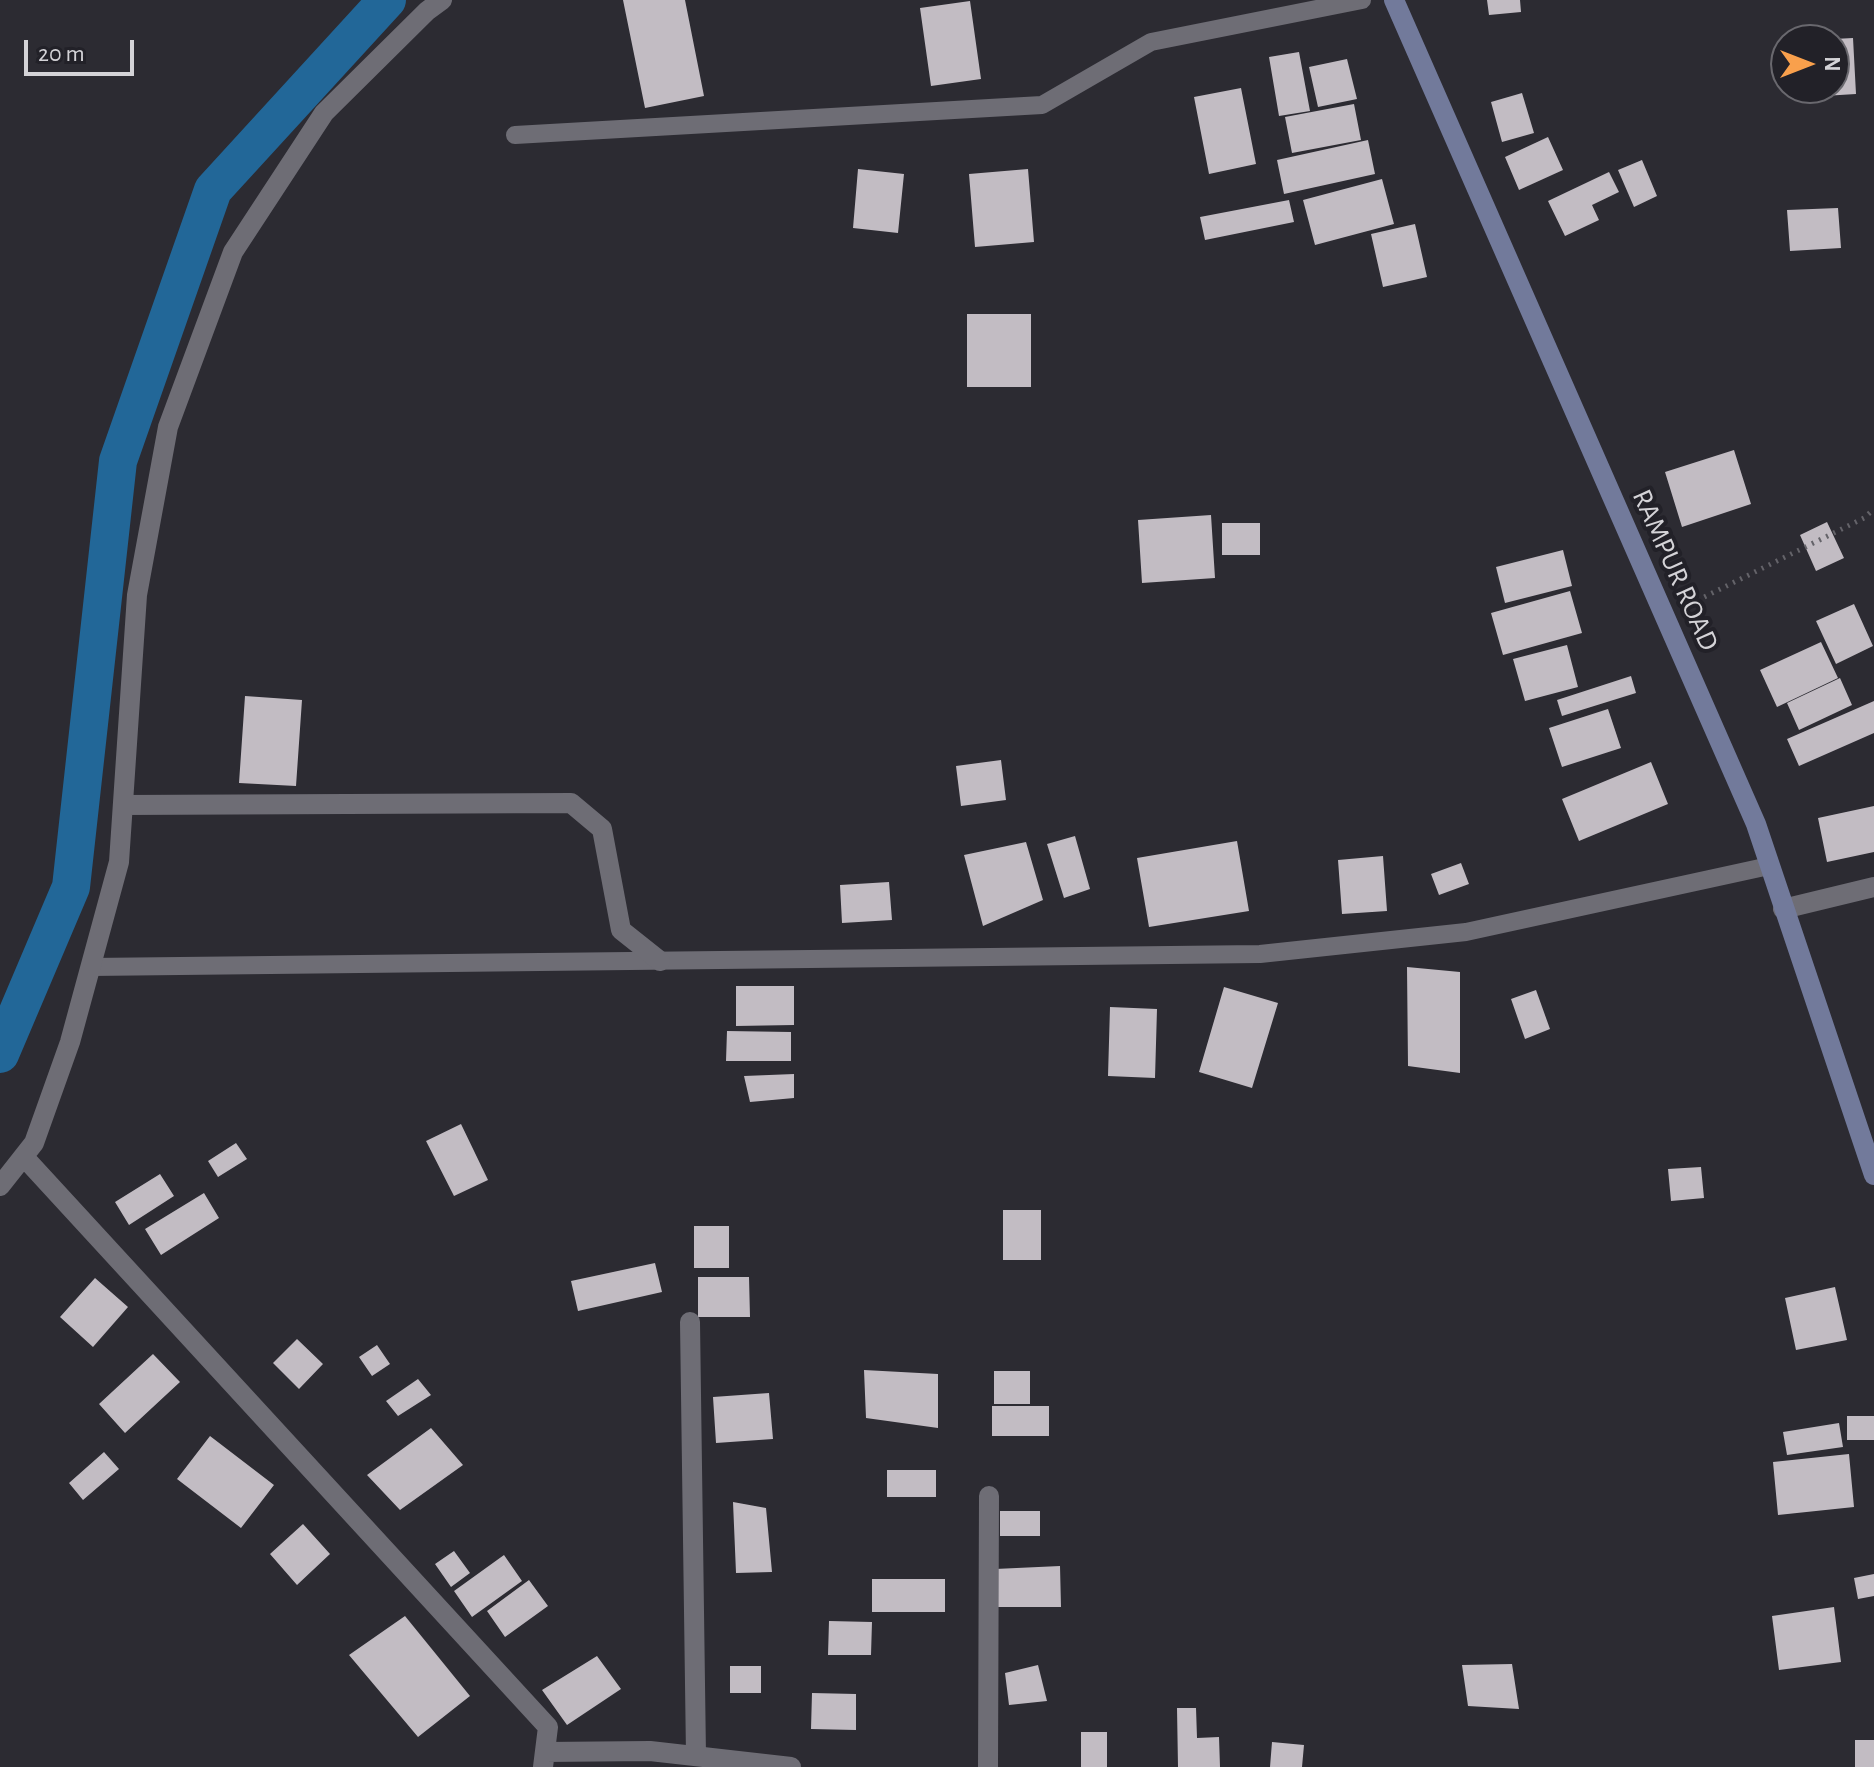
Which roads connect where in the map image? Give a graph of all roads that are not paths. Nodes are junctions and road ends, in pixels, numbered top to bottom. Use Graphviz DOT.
graph roads {
  1 [pos="442,0"];
  2 [pos="1362,0"];
  3 [pos="1394,0"];
  4 [pos="515,135"];
  5 [pos="123,805"];
  6 [pos="1769,866"];
  7 [pos="1874,887"];
  8 [pos="1783,909"];
  9 [pos="660,961"];
  10 [pos="90,967"];
  11 [pos="24,1157"];
  12 [pos="1874,1175"];
  13 [pos="0,1186"];
  14 [pos="690,1322"];
  15 [pos="989,1496"];
  16 [pos="696,1756"];
  17 [pos="544,1760"];
  18 [pos="791,1767"];
  19 [pos="988,1767"];
  1 -- 5 [label="street"];
  2 -- 4 [label="lane"];
  3 -- 6 [label="main road, RAMPUR ROAD"];
  5 -- 9 [label="street"];
  5 -- 10 [label="street"];
  6 -- 8 [label="main road, RAMPUR ROAD"];
  6 -- 9 [label="lane"];
  7 -- 8 [label="street"];
  8 -- 12 [label="main road, RAMPUR ROAD"];
  9 -- 10 [label="lane"];
  10 -- 11 [label="street"];
  11 -- 13 [label="street"];
  11 -- 17 [label="street"];
  14 -- 16 [label="street"];
  15 -- 19 [label="street"];
  16 -- 17 [label="street"];
  16 -- 18 [label="street"];
}
